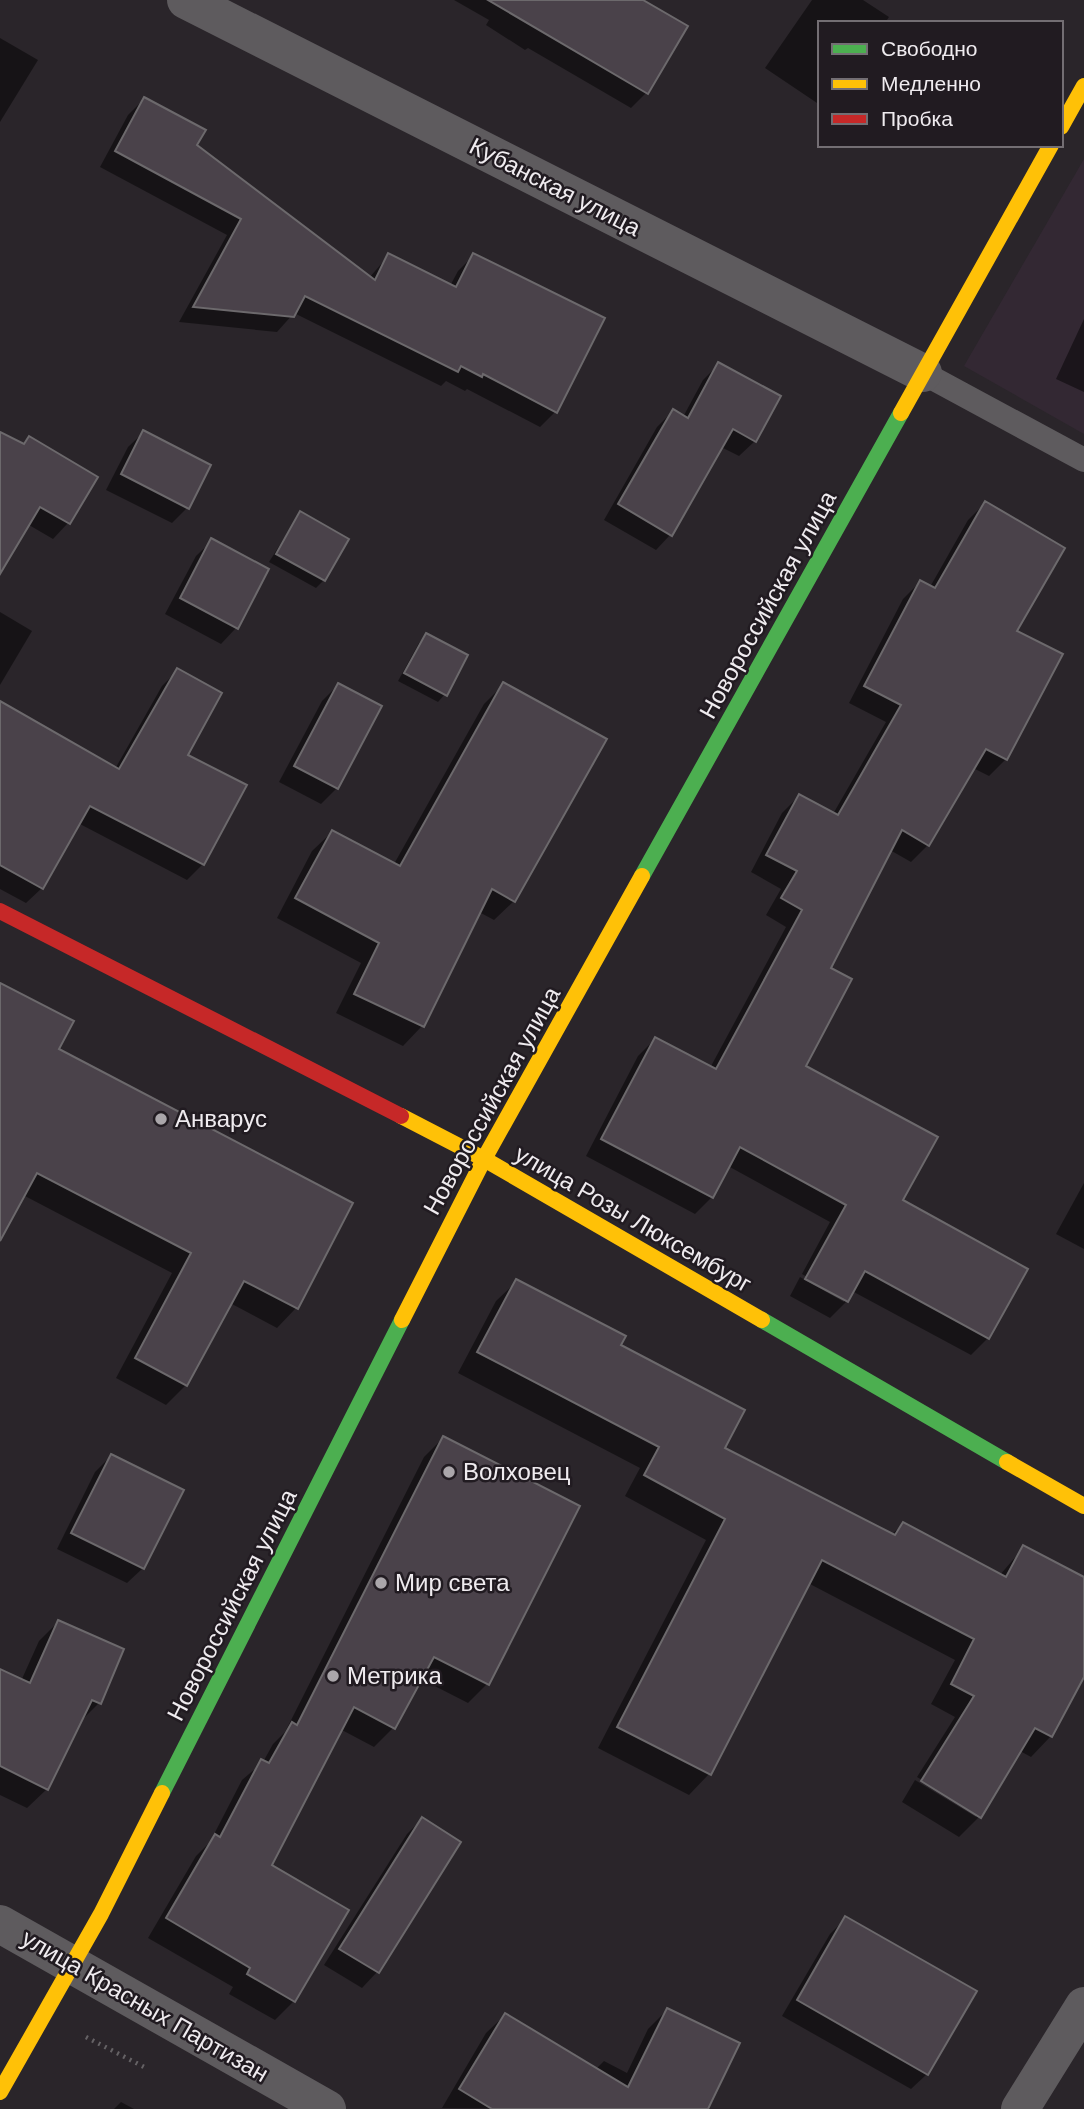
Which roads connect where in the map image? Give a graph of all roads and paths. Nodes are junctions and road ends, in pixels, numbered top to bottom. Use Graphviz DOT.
graph roads {
  1 [pos="186,0"];
  2 [pos="1084,86"];
  3 [pos="1063,123"];
  4 [pos="1050,147"];
  5 [pos="923,373"];
  6 [pos="1084,460"];
  7 [pos="0,911"];
  8 [pos="484,1159"];
  9 [pos="1084,1506"];
  10 [pos="0,1924"];
  11 [pos="74,1966"];
  12 [pos="1084,2006"];
  13 [pos="41,2017"];
  14 [pos="154,2072"];
  15 [pos="0,2092"];
  16 [pos="327,2109"];
  17 [pos="1020,2109"];
  1 -- 5 [label="street, Кубанская улица"];
  2 -- 3 [label="street"];
  4 -- 5 [label="street, Новороссийская улица"];
  5 -- 6 [label="lane"];
  5 -- 8 [label="street, Новороссийская улица"];
  7 -- 8 [label="street, улица Розы Люксембург"];
  8 -- 9 [label="street, улица Розы Люксембург"];
  8 -- 11 [label="street, Новороссийская улица"];
  10 -- 11 [label="street, улица Красных Партизан"];
  11 -- 13 [label="street, Новороссийская улица"];
  11 -- 16 [label="street, улица Красных Партизан"];
  12 -- 17 [label="street"];
  13 -- 14 [label="path"];
  13 -- 15 [label="street, Новороссийская улица"];
}
